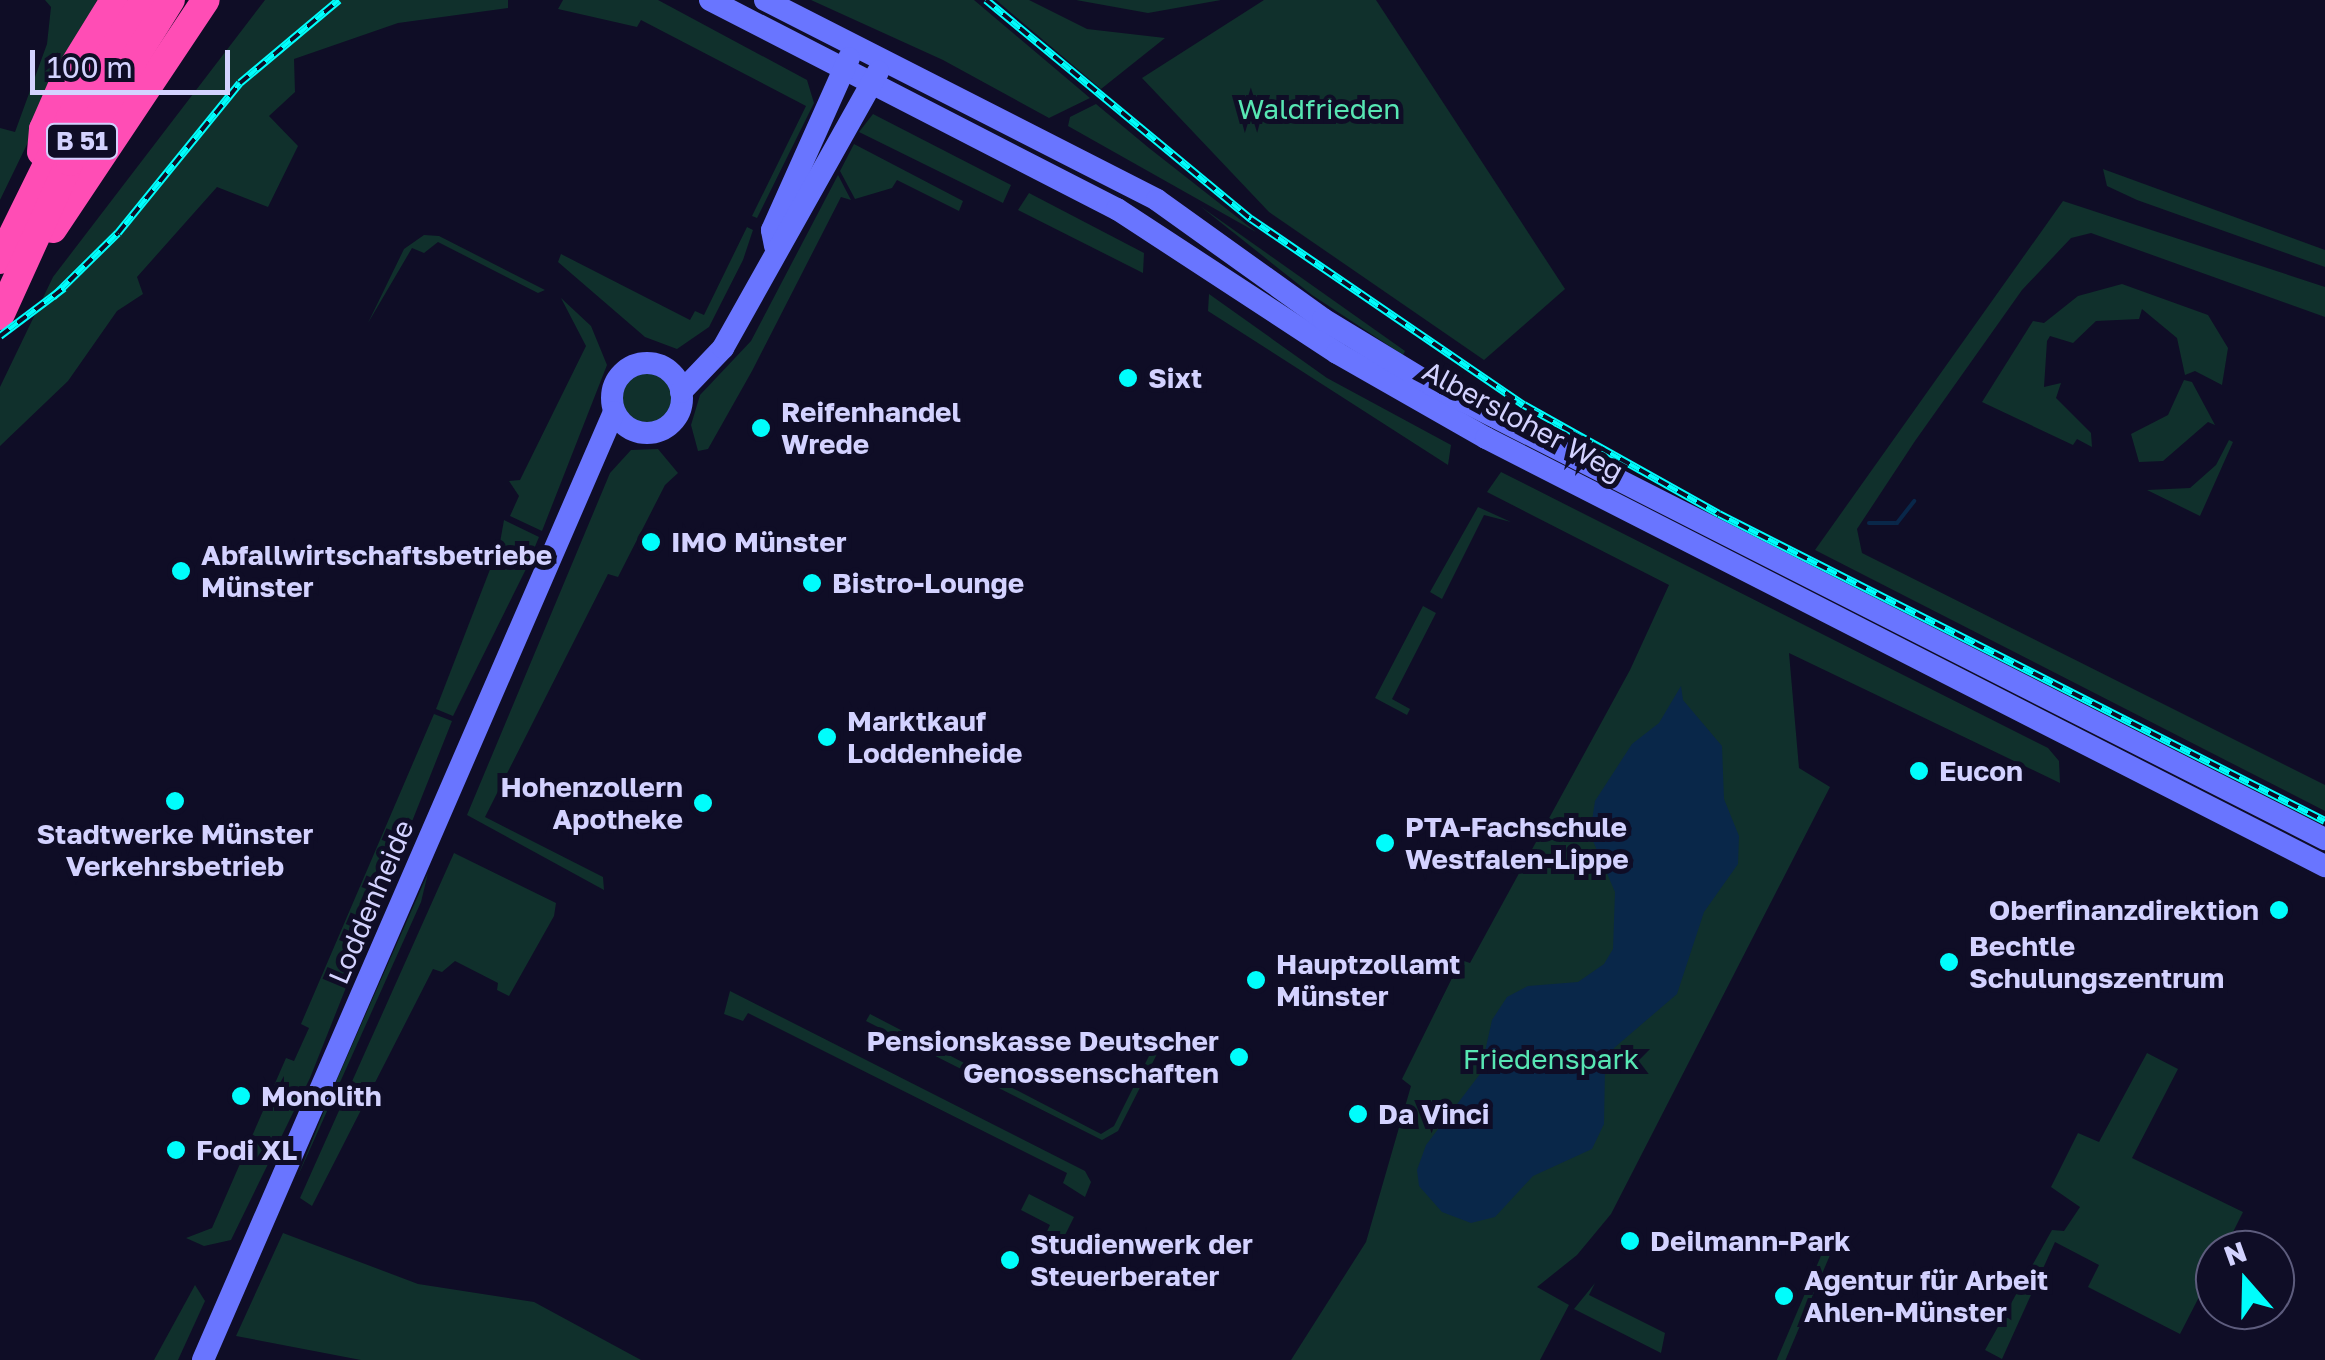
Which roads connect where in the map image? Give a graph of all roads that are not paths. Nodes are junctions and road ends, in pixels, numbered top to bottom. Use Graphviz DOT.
graph roads {
  1 [pos="114,0"];
  2 [pos="144,0"];
  3 [pos="171,0"];
  4 [pos="206,0"];
  5 [pos="710,0"];
  6 [pos="765,0"];
  7 [pos="854,46"];
  8 [pos="885,61"];
  9 [pos="843,68"];
  10 [pos="872,83"];
  11 [pos="39,174"];
  12 [pos="774,238"];
  13 [pos="0,260"];
  14 [pos="5,304"];
  15 [pos="725,334"];
  16 [pos="667,369"];
  17 [pos="681,392"];
  18 [pos="622,420"];
  19 [pos="2325,840"];
  20 [pos="2325,866"];
  21 [pos="203,1360"];
  1 -- 11 [label="highway, B 51"];
  2 -- 11 [label="highway, B 51"];
  3 -- 14 [label="highway, B 51"];
  4 -- 14 [label="highway, B 51"];
  5 -- 9 [label="main road, Albersloher Weg"];
  6 -- 7 [label="main road, Albersloher Weg"];
  7 -- 8 [label="main road, Albersloher Weg"];
  7 -- 9 [label="main road"];
  8 -- 10 [label="main road"];
  8 -- 19 [label="main road, Albersloher Weg"];
  9 -- 10 [label="main road, Albersloher Weg"];
  9 -- 12 [label="main road"];
  10 -- 12 [label="main road"];
  10 -- 20 [label="main road, Albersloher Weg"];
  11 -- 13 [label="highway, B 51"];
  12 -- 15 [label="main road"];
  15 -- 16 [label="main road"];
  15 -- 17 [label="main road"];
  16 -- 17 [label="main road"];
  16 -- 18 [label="main road, Loddenheide"];
  17 -- 18 [label="main road"];
  18 -- 21 [label="main road, Loddenheide"];
}
